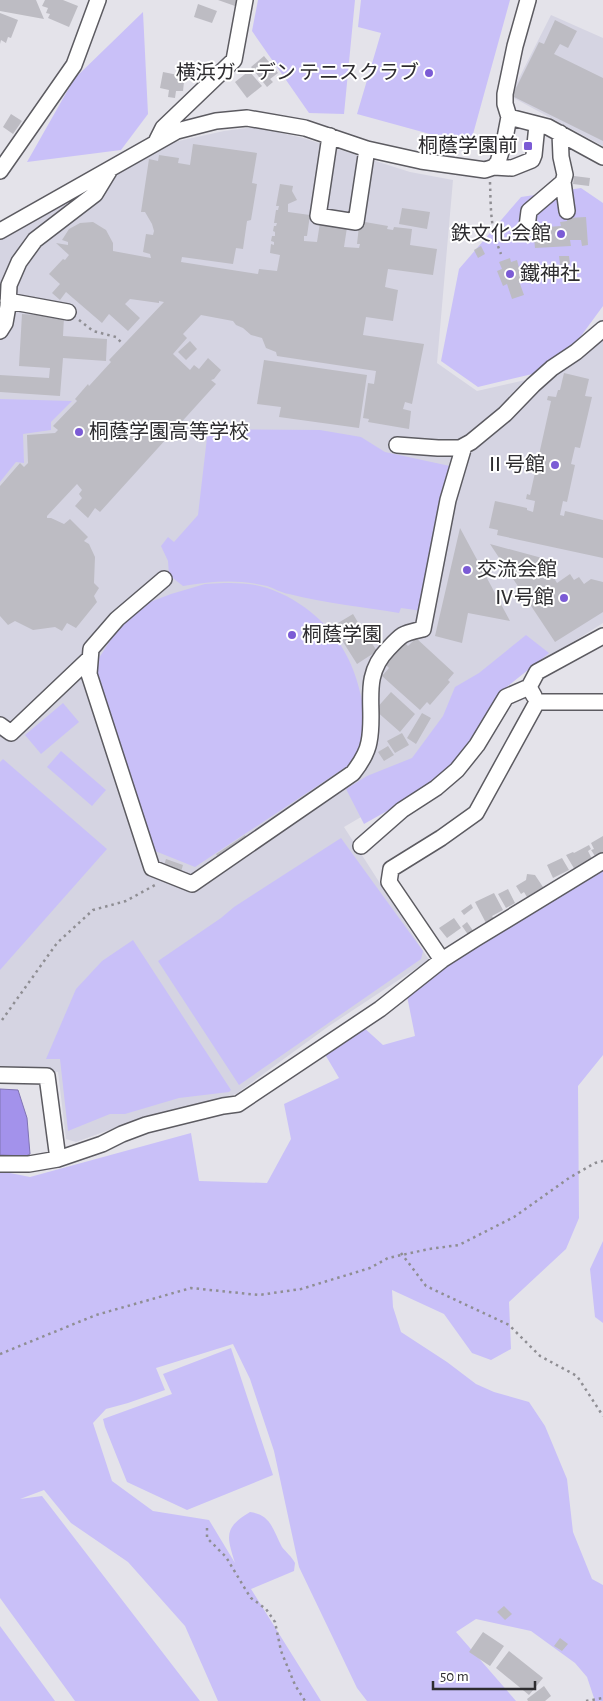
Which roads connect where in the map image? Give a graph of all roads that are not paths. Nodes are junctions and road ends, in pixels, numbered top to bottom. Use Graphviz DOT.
graph roads {
  1 [pos="98,0"];
  2 [pos="245,0"];
  3 [pos="528,0"];
  4 [pos="509,117"];
  5 [pos="537,125"];
  6 [pos="560,134"];
  7 [pos="330,136"];
  8 [pos="155,144"];
  9 [pos="367,148"];
  10 [pos="603,157"];
  11 [pos="492,168"];
  12 [pos="109,169"];
  13 [pos="0,171"];
  14 [pos="563,182"];
  15 [pos="567,211"];
  16 [pos="527,227"];
  17 [pos="0,231"];
  18 [pos="5,307"];
  19 [pos="68,312"];
  20 [pos="603,329"];
  21 [pos="0,331"];
  22 [pos="397,445"];
  23 [pos="464,446"];
  24 [pos="164,579"];
  25 [pos="603,636"];
  26 [pos="90,658"];
  27 [pos="529,687"];
  28 [pos="538,702"];
  29 [pos="603,702"];
  30 [pos="0,725"];
  31 [pos="361,846"];
  32 [pos="603,861"];
  33 [pos="442,960"];
  34 [pos="0,1075"];
  35 [pos="58,1159"];
  36 [pos="0,1164"];
  1 -- 13 [label="street"];
  2 -- 8 [label="street"];
  3 -- 4 [label="street"];
  4 -- 5 [label="street"];
  4 -- 11 [label="street"];
  5 -- 6 [label="street"];
  5 -- 11 [label="street"];
  6 -- 10 [label="street"];
  6 -- 14 [label="street"];
  7 -- 8 [label="street"];
  7 -- 9 [label="street"];
  7 -- 9 [label="street"];
  8 -- 12 [label="street"];
  9 -- 11 [label="street"];
  12 -- 17 [label="street"];
  12 -- 18 [label="street"];
  14 -- 15 [label="street"];
  14 -- 16 [label="street"];
  18 -- 19 [label="street"];
  18 -- 21 [label="street"];
  20 -- 23 [label="street"];
  22 -- 23 [label="street"];
  23 -- 26 [label="street"];
  24 -- 26 [label="street"];
  25 -- 27 [label="street"];
  26 -- 30 [label="street"];
  27 -- 28 [label="street"];
  27 -- 31 [label="street"];
  28 -- 29 [label="street"];
  28 -- 33 [label="street"];
  32 -- 33 [label="street"];
  33 -- 35 [label="street"];
  34 -- 35 [label="street"];
  35 -- 36 [label="street"];
}
